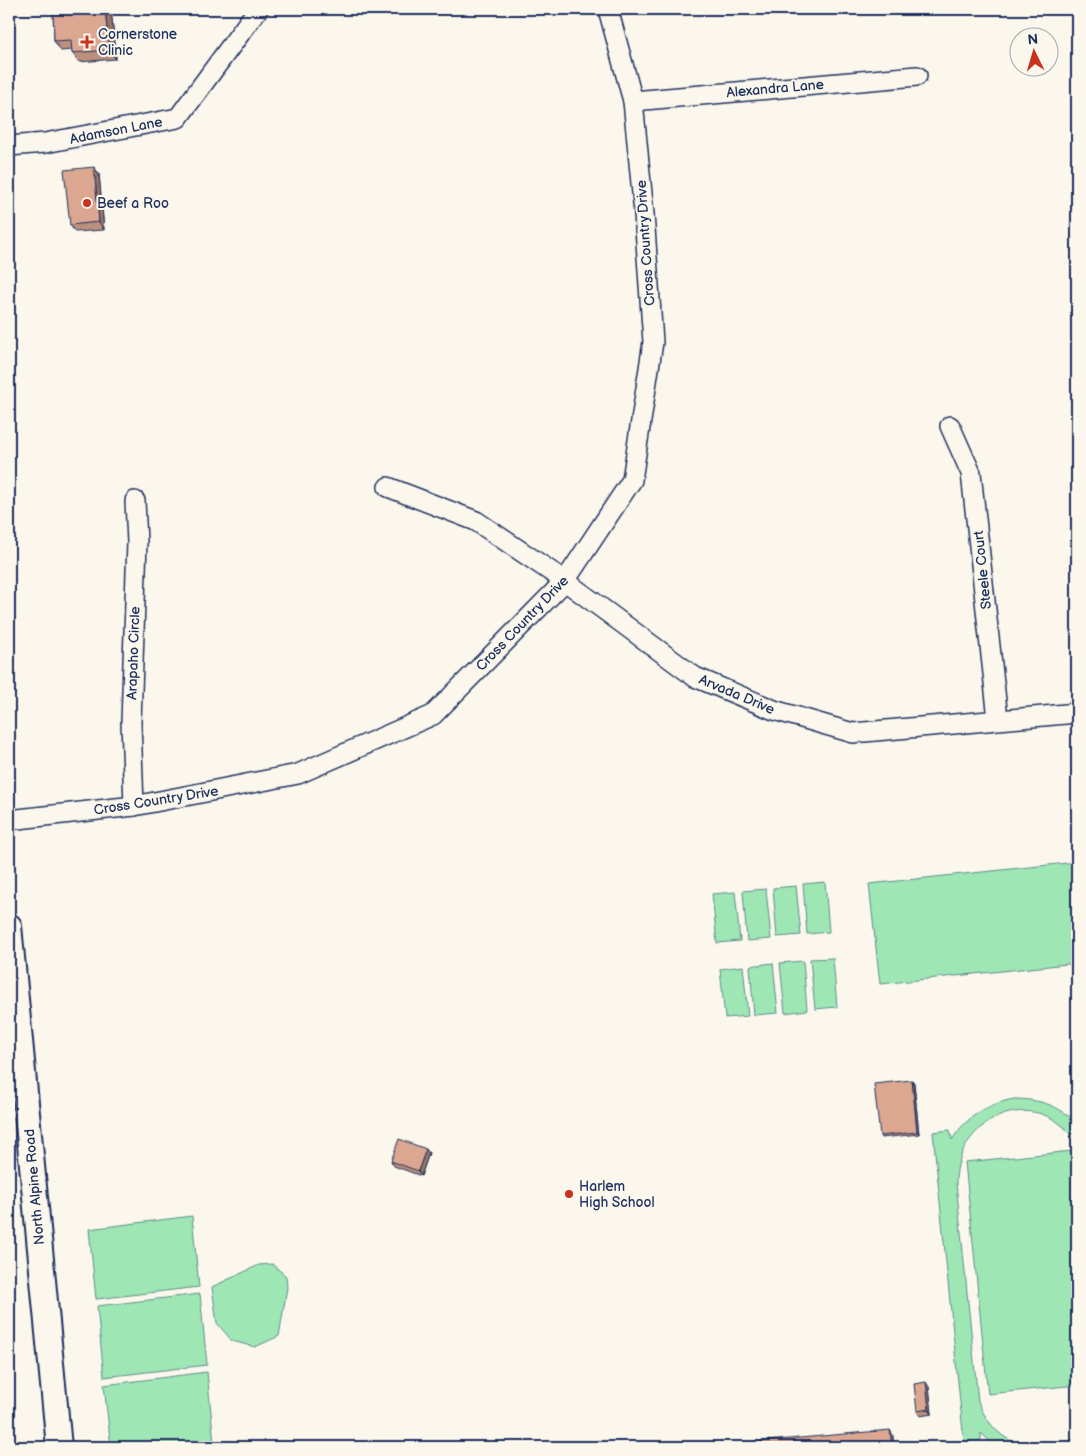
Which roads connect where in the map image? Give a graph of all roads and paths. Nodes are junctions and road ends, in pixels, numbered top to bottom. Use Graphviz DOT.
graph roads {
  1 [pos="258,9"];
  2 [pos="608,9"];
  3 [pos="917,76"];
  4 [pos="633,101"];
  5 [pos="9,146"];
  6 [pos="950,426"];
  7 [pos="388,487"];
  8 [pos="135,501"];
  9 [pos="565,581"];
  10 [pos="1077,713"];
  11 [pos="998,719"];
  12 [pos="134,806"];
  13 [pos="9,820"];
  14 [pos="9,926"];
  15 [pos="16,1086"];
  16 [pos="59,1447"];
  1 -- 5 [label="street, Adamson Lane"];
  2 -- 4 [label="street, Cross Country Drive"];
  3 -- 4 [label="street, Alexandra Lane"];
  4 -- 9 [label="street, Cross Country Drive"];
  6 -- 11 [label="street, Steele Court"];
  7 -- 9 [label="street, Arvada Drive"];
  8 -- 12 [label="street, Arapaho Circle"];
  9 -- 11 [label="street, Arvada Drive"];
  9 -- 12 [label="street, Cross Country Drive"];
  10 -- 11 [label="street, Arvada Drive"];
  12 -- 13 [label="street, Cross Country Drive"];
  14 -- 15 [label="main road, North Alpine Road"];
  15 -- 16 [label="main road, North Alpine Road"];
}
